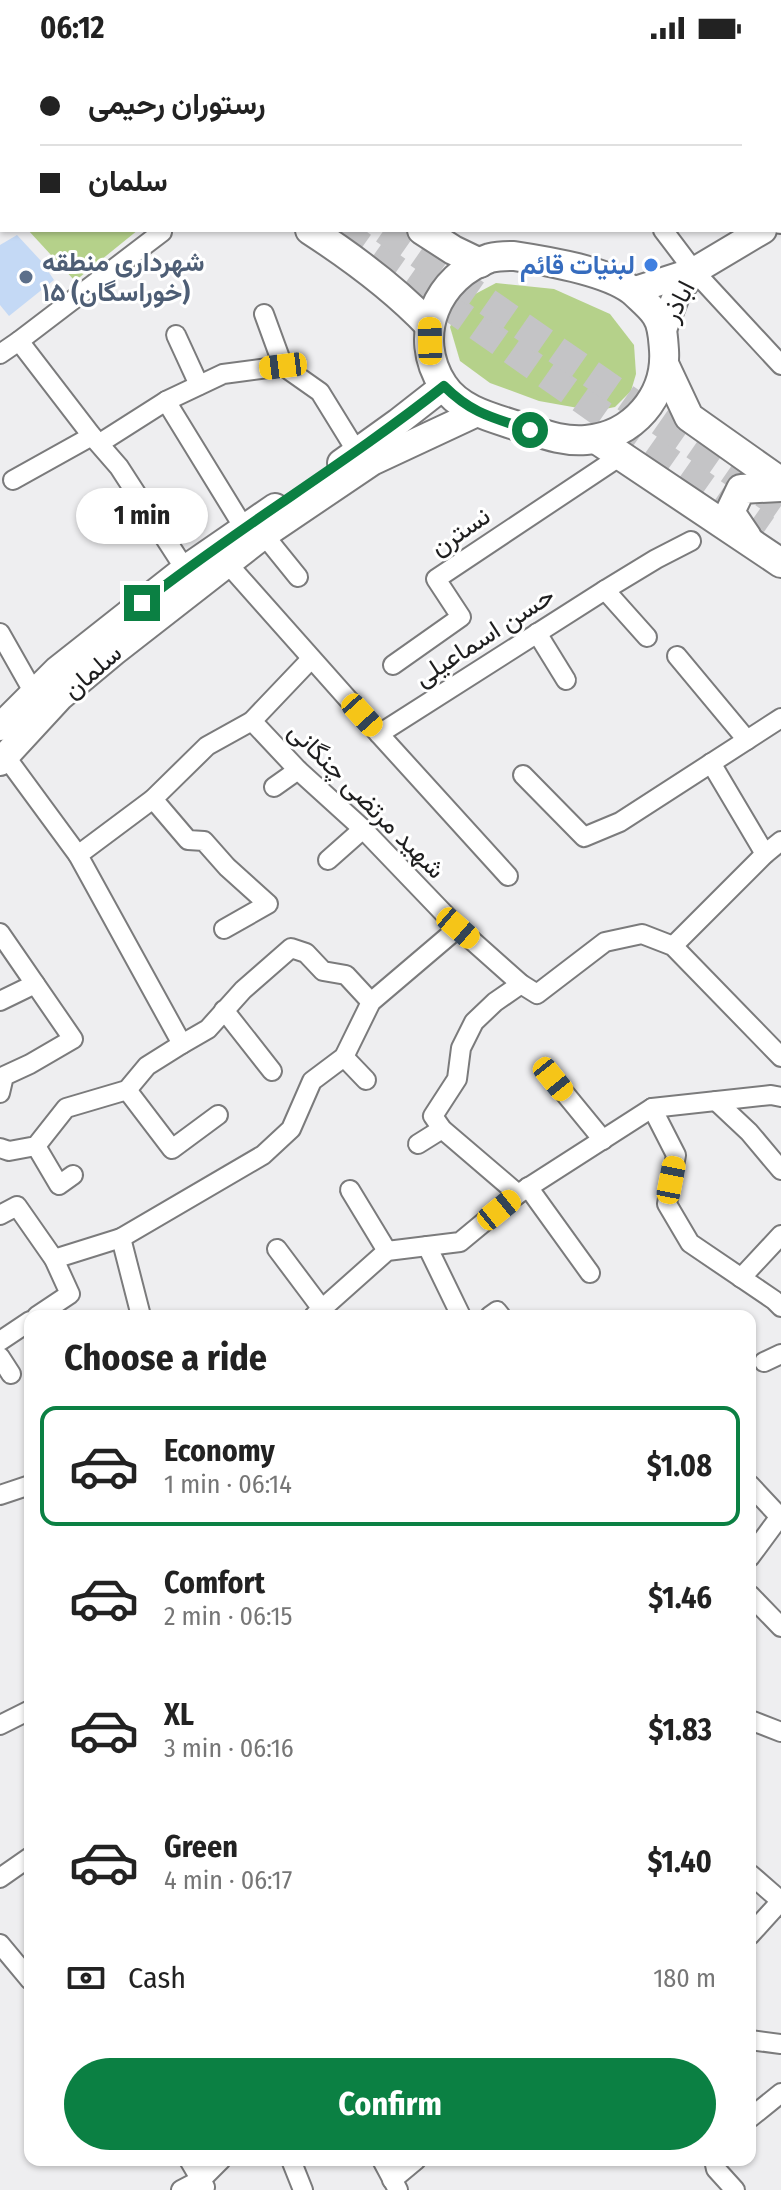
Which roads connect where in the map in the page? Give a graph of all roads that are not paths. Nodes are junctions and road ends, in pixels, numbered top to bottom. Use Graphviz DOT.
graph roads {
  1 [pos="162,232"];
  2 [pos="425,232"];
  3 [pos="665,232"];
  4 [pos="760,232"];
  5 [pos="327,233"];
  6 [pos="480,263"];
  7 [pos="694,271"];
  8 [pos="632,291"];
  9 [pos="264,314"];
  10 [pos="429,325"];
  11 [pos="662,332"];
  12 [pos="176,335"];
  13 [pos="19,341"];
  14 [pos="0,354"];
  15 [pos="781,365"];
  16 [pos="283,366"];
  17 [pos="665,366"];
  18 [pos="199,385"];
  19 [pos="444,386"];
  20 [pos="166,401"];
  21 [pos="477,413"];
  22 [pos="596,439"];
  23 [pos="96,440"];
  24 [pos="357,452"];
  25 [pos="619,457"];
  26 [pos="778,477"];
  27 [pos="13,480"];
  28 [pos="772,524"];
  29 [pos="254,531"];
  30 [pos="691,541"];
  31 [pos="227,563"];
  32 [pos="781,563"];
  33 [pos="185,569"];
  34 [pos="298,577"];
  35 [pos="605,590"];
  36 [pos="0,633"];
  37 [pos="537,633"];
  38 [pos="647,637"];
  39 [pos="677,656"];
  40 [pos="311,659"];
  41 [pos="393,665"];
  42 [pos="566,680"];
  43 [pos="34,693"];
  44 [pos="781,718"];
  45 [pos="252,721"];
  46 [pos="0,727"];
  47 [pos="379,734"];
  48 [pos="747,740"];
  49 [pos="3,760"];
  50 [pos="711,763"];
  51 [pos="298,770"];
  52 [pos="523,775"];
  53 [pos="274,787"];
  54 [pos="153,799"];
  55 [pos="363,829"];
  56 [pos="781,841"];
  57 [pos="765,854"];
  58 [pos="78,855"];
  59 [pos="328,860"];
  60 [pos="508,876"];
  61 [pos="458,928"];
  62 [pos="224,929"];
  63 [pos="0,933"];
  64 [pos="673,946"];
  65 [pos="35,984"];
  66 [pos="521,984"];
  67 [pos="0,1001"];
  68 [pos="371,1002"];
  69 [pos="224,1010"];
  70 [pos="182,1044"];
  71 [pos="344,1057"];
  72 [pos="781,1057"];
  73 [pos="272,1071"];
  74 [pos="553,1079"];
  75 [pos="366,1080"];
  76 [pos="127,1090"];
  77 [pos="0,1093"];
  78 [pos="781,1097"];
  79 [pos="716,1101"];
  80 [pos="652,1108"];
  81 [pos="218,1115"];
  82 [pos="442,1129"];
  83 [pos="603,1140"];
  84 [pos="418,1144"];
  85 [pos="36,1146"];
  86 [pos="0,1148"];
  87 [pos="781,1170"];
  88 [pos="73,1175"];
  89 [pos="350,1190"];
  90 [pos="523,1191"];
  91 [pos="0,1215"];
  92 [pos="781,1235"];
  93 [pos="121,1238"];
  94 [pos="427,1246"];
  95 [pos="277,1249"];
  96 [pos="387,1251"];
  97 [pos="54,1259"];
  98 [pos="590,1273"];
  99 [pos="741,1278"];
  100 [pos="781,1307"];
  101 [pos="46,1310"];
  102 [pos="139,1310"];
  103 [pos="316,1310"];
  104 [pos="321,1310"];
  105 [pos="458,1310"];
  106 [pos="24,1325"];
  107 [pos="0,1341"];
  108 [pos="0,1357"];
  109 [pos="11,1374"];
  110 [pos="24,1487"];
  111 [pos="756,1491"];
  112 [pos="0,1495"];
  113 [pos="781,1516"];
  114 [pos="756,1549"];
  115 [pos="756,1601"];
  116 [pos="781,1627"];
  117 [pos="24,1713"];
  118 [pos="756,1722"];
  119 [pos="0,1725"];
  120 [pos="781,1732"];
  121 [pos="24,1866"];
  122 [pos="0,1878"];
  123 [pos="756,1879"];
  124 [pos="781,1901"];
  125 [pos="756,1928"];
  126 [pos="3,1953"];
  127 [pos="24,1974"];
  128 [pos="756,2041"];
  129 [pos="781,2044"];
  130 [pos="781,2093"];
  131 [pos="756,2113"];
  132 [pos="193,2166"];
  133 [pos="217,2166"];
  134 [pos="293,2166"];
  135 [pos="385,2166"];
  136 [pos="411,2166"];
  137 [pos="715,2166"];
  138 [pos="204,2184"];
  139 [pos="395,2185"];
  140 [pos="181,2190"];
  141 [pos="303,2190"];
  142 [pos="735,2190"];
  1 -- 13 [label="street"];
  2 -- 6 [label="main road"];
  3 -- 7 [label="street"];
  4 -- 7 [label="main road, اباذر"];
  5 -- 10 [label="main road"];
  6 -- 8 [label="main road"];
  6 -- 10 [label="main road"];
  7 -- 8 [label="main road, اباذر"];
  7 -- 11 [label="main road, اباذر"];
  7 -- 15 [label="street"];
  8 -- 11 [label="main road"];
  9 -- 16 [label="street"];
  10 -- 19 [label="main road"];
  11 -- 17 [label="main road"];
  12 -- 18 [label="street"];
  13 -- 14 [label="street"];
  13 -- 23 [label="street"];
  16 -- 18 [label="street"];
  16 -- 24 [label="street"];
  17 -- 22 [label="main road"];
  17 -- 26 [label="main road"];
  18 -- 20 [label="street"];
  19 -- 21 [label="main road"];
  19 -- 24 [label="main road, سلمان"];
  20 -- 23 [label="street"];
  20 -- 29 [label="street"];
  21 -- 22 [label="main road"];
  21 -- 29 [label="main road, سلمان"];
  22 -- 25 [label="main road"];
  23 -- 27 [label="street"];
  23 -- 33 [label="street"];
  24 -- 29 [label="main road, سلمان"];
  25 -- 28 [label="main road"];
  25 -- 41 [label="street, نسترن"];
  26 -- 28 [label="main road"];
  28 -- 32 [label="main road"];
  29 -- 31 [label="main road, سلمان"];
  29 -- 33 [label="main road, سلمان"];
  29 -- 34 [label="street"];
  30 -- 35 [label="street, حسن اسماعیلی"];
  31 -- 40 [label="street"];
  31 -- 49 [label="main road, سلمان"];
  33 -- 43 [label="main road, سلمان"];
  35 -- 37 [label="street, حسن اسماعیلی"];
  35 -- 38 [label="street"];
  36 -- 43 [label="street"];
  37 -- 42 [label="street"];
  37 -- 47 [label="street, حسن اسماعیلی"];
  39 -- 48 [label="street"];
  40 -- 45 [label="street"];
  40 -- 47 [label="street"];
  43 -- 46 [label="main road, سلمان"];
  44 -- 48 [label="street"];
  45 -- 51 [label="street, شهید مرتضی چنگانی"];
  45 -- 54 [label="street"];
  47 -- 60 [label="street"];
  48 -- 50 [label="street"];
  49 -- 58 [label="street"];
  50 -- 52 [label="street"];
  50 -- 57 [label="street"];
  51 -- 53 [label="street"];
  51 -- 55 [label="street, شهید مرتضی چنگانی"];
  54 -- 58 [label="street"];
  54 -- 62 [label="street"];
  55 -- 59 [label="street"];
  55 -- 61 [label="street, شهید مرتضی چنگانی"];
  56 -- 57 [label="street"];
  57 -- 64 [label="street"];
  58 -- 70 [label="street"];
  61 -- 66 [label="street, شهید مرتضی چنگانی"];
  61 -- 68 [label="street"];
  63 -- 65 [label="street"];
  64 -- 66 [label="street"];
  64 -- 72 [label="street"];
  65 -- 67 [label="street"];
  65 -- 77 [label="street"];
  66 -- 82 [label="street"];
  68 -- 69 [label="street"];
  68 -- 71 [label="street"];
  69 -- 70 [label="street"];
  69 -- 73 [label="street"];
  70 -- 76 [label="street"];
  71 -- 75 [label="street"];
  71 -- 93 [label="street"];
  74 -- 83 [label="street"];
  76 -- 81 [label="street"];
  76 -- 85 [label="street"];
  78 -- 79 [label="street"];
  79 -- 80 [label="street"];
  79 -- 87 [label="street"];
  80 -- 83 [label="street"];
  80 -- 99 [label="street"];
  82 -- 84 [label="street"];
  82 -- 90 [label="street"];
  83 -- 90 [label="street"];
  85 -- 86 [label="street"];
  85 -- 88 [label="street"];
  89 -- 96 [label="street"];
  90 -- 94 [label="street"];
  90 -- 98 [label="street"];
  91 -- 97 [label="street"];
  92 -- 99 [label="street"];
  93 -- 97 [label="street"];
  93 -- 102 [label="street"];
  94 -- 96 [label="street"];
  94 -- 105 [label="street"];
  95 -- 103 [label="street"];
  96 -- 104 [label="street"];
  97 -- 101 [label="street"];
  99 -- 100 [label="street"];
  106 -- 107 [label="street"];
  108 -- 109 [label="street"];
  110 -- 112 [label="street"];
  111 -- 113 [label="street"];
  113 -- 114 [label="street"];
  115 -- 116 [label="street"];
  117 -- 119 [label="street"];
  118 -- 120 [label="street"];
  121 -- 122 [label="street"];
  123 -- 124 [label="street"];
  124 -- 125 [label="street"];
  126 -- 127 [label="street"];
  128 -- 129 [label="street"];
  130 -- 131 [label="street"];
  132 -- 138 [label="street"];
  133 -- 138 [label="street"];
  134 -- 141 [label="street"];
  135 -- 139 [label="street"];
  136 -- 139 [label="street"];
  137 -- 142 [label="street"];
  138 -- 140 [label="street"];
}
